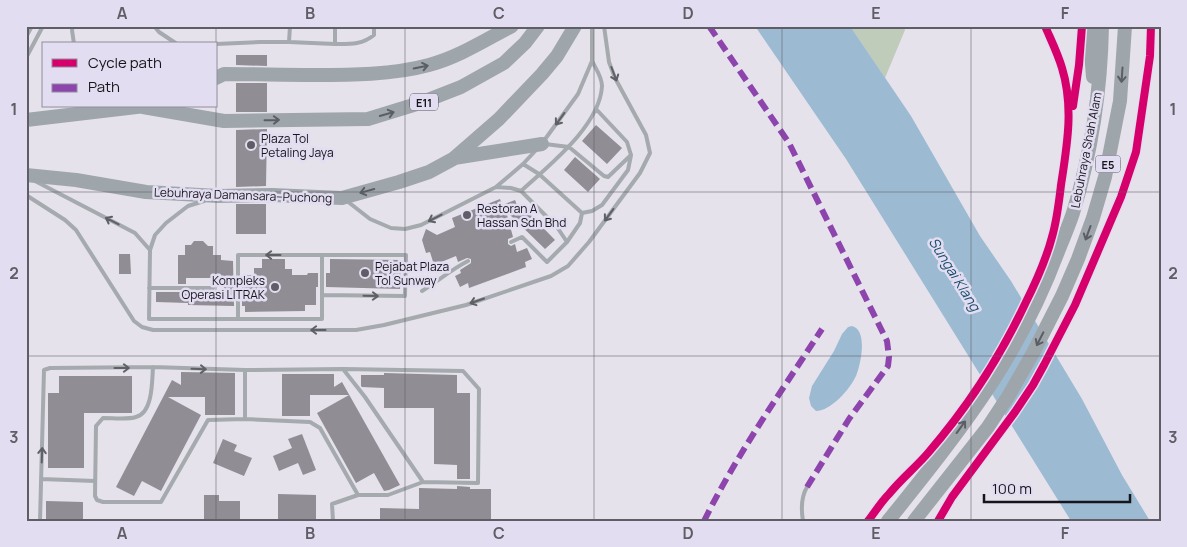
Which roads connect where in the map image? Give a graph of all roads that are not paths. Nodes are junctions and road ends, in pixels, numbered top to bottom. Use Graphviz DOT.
graph roads {
  1 [pos="32,26"];
  2 [pos="43,26"];
  3 [pos="74,26"];
  4 [pos="154,26"];
  5 [pos="290,26"];
  6 [pos="335,26"];
  7 [pos="374,26"];
  8 [pos="512,26"];
  9 [pos="538,26"];
  10 [pos="575,26"];
  11 [pos="592,26"];
  12 [pos="604,26"];
  13 [pos="1090,26"];
  14 [pos="1102,26"];
  15 [pos="1125,28"];
  16 [pos="26,37"];
  17 [pos="74,42"];
  18 [pos="173,42"];
  19 [pos="289,42"];
  20 [pos="218,44"];
  21 [pos="335,44"];
  22 [pos="26,58"];
  23 [pos="592,61"];
  24 [pos="218,77"];
  25 [pos="126,108"];
  26 [pos="154,108"];
  27 [pos="596,109"];
  28 [pos="1095,110"];
  29 [pos="26,120"];
  30 [pos="542,144"];
  31 [pos="569,147"];
  32 [pos="632,155"];
  33 [pos="453,159"];
  34 [pos="524,164"];
  35 [pos="539,174"];
  36 [pos="26,176"];
  37 [pos="496,187"];
  38 [pos="521,191"];
  39 [pos="26,195"];
  40 [pos="218,196"];
  41 [pos="342,198"];
  42 [pos="582,213"];
  43 [pos="512,242"];
  44 [pos="567,242"];
  45 [pos="150,250"];
  46 [pos="322,255"];
  47 [pos="468,261"];
  48 [pos="149,288"];
  49 [pos="213,288"];
  50 [pos="422,291"];
  51 [pos="322,295"];
  52 [pos="238,319"];
  53 [pos="153,367"];
  54 [pos="344,369"];
  55 [pos="245,370"];
  56 [pos="245,419"];
  57 [pos="41,479"];
  58 [pos="95,481"];
  59 [pos="423,482"];
  60 [pos="806,487"];
  61 [pos="358,495"];
  62 [pos="40,521"];
  63 [pos="333,521"];
  64 [pos="803,521"];
  65 [pos="888,521"];
  66 [pos="914,521"];
  1 -- 16 [label="lane"];
  2 -- 22 [label="lane"];
  3 -- 17 [label="lane"];
  4 -- 18 [label="lane"];
  5 -- 19 [label="lane"];
  6 -- 21 [label="lane"];
  7 -- 21 [label="lane"];
  24 -- 8 [label="highway, one-way"];
  26 -- 9 [label="highway, E11, one-way"];
  10 -- 33 [label="highway, Lebuhraya Damansara–Puchong"];
  11 -- 23 [label="lane"];
  12 -- 39 [label="lane, one-way"];
  13 -- 28 [label="highway"];
  14 -- 28 [label="highway, Lebuhraya Shah Alam / E5"];
  15 -- 66 [label="highway, Lebuhraya Shah Alam / E5, one-way"];
  19 -- 20 [label="lane"];
  19 -- 21 [label="lane"];
  23 -- 27 [label="lane"];
  23 -- 30 [label="lane, one-way"];
  25 -- 29 [label="highway, E11"];
  27 -- 31 [label="lane"];
  27 -- 32 [label="lane"];
  65 -- 28 [label="highway, Lebuhraya Shah Alam / E5, one-way"];
  30 -- 31 [label="lane"];
  30 -- 33 [label="highway"];
  30 -- 34 [label="lane"];
  31 -- 32 [label="lane"];
  31 -- 35 [label="lane"];
  32 -- 42 [label="lane"];
  33 -- 41 [label="highway, Lebuhraya Damansara–Puchong, one-way"];
  34 -- 35 [label="lane"];
  34 -- 37 [label="lane"];
  35 -- 38 [label="lane"];
  35 -- 42 [label="lane"];
  36 -- 40 [label="highway, Lebuhraya Damansara–Puchong"];
  45 -- 36 [label="lane, one-way"];
  37 -- 38 [label="lane"];
  37 -- 41 [label="lane, one-way"];
  38 -- 44 [label="lane"];
  40 -- 41 [label="highway, Lebuhraya Damansara–Puchong"];
  40 -- 45 [label="lane"];
  42 -- 44 [label="lane"];
  43 -- 44 [label="lane"];
  45 -- 48 [label="lane"];
  46 -- 51 [label="lane"];
  51 -- 46 [label="lane, one-way"];
  46 -- 52 [label="lane, one-way"];
  47 -- 50 [label="lane"];
  48 -- 49 [label="lane"];
  48 -- 52 [label="lane"];
  51 -- 52 [label="lane"];
  53 -- 55 [label="lane, one-way"];
  57 -- 53 [label="lane, one-way"];
  53 -- 58 [label="lane"];
  54 -- 55 [label="lane"];
  54 -- 59 [label="lane"];
  54 -- 59 [label="lane"];
  55 -- 56 [label="lane"];
  56 -- 58 [label="lane"];
  56 -- 61 [label="lane"];
  57 -- 58 [label="lane"];
  57 -- 62 [label="lane"];
  59 -- 61 [label="lane"];
  60 -- 64 [label="lane"];
  61 -- 63 [label="lane"];
}
